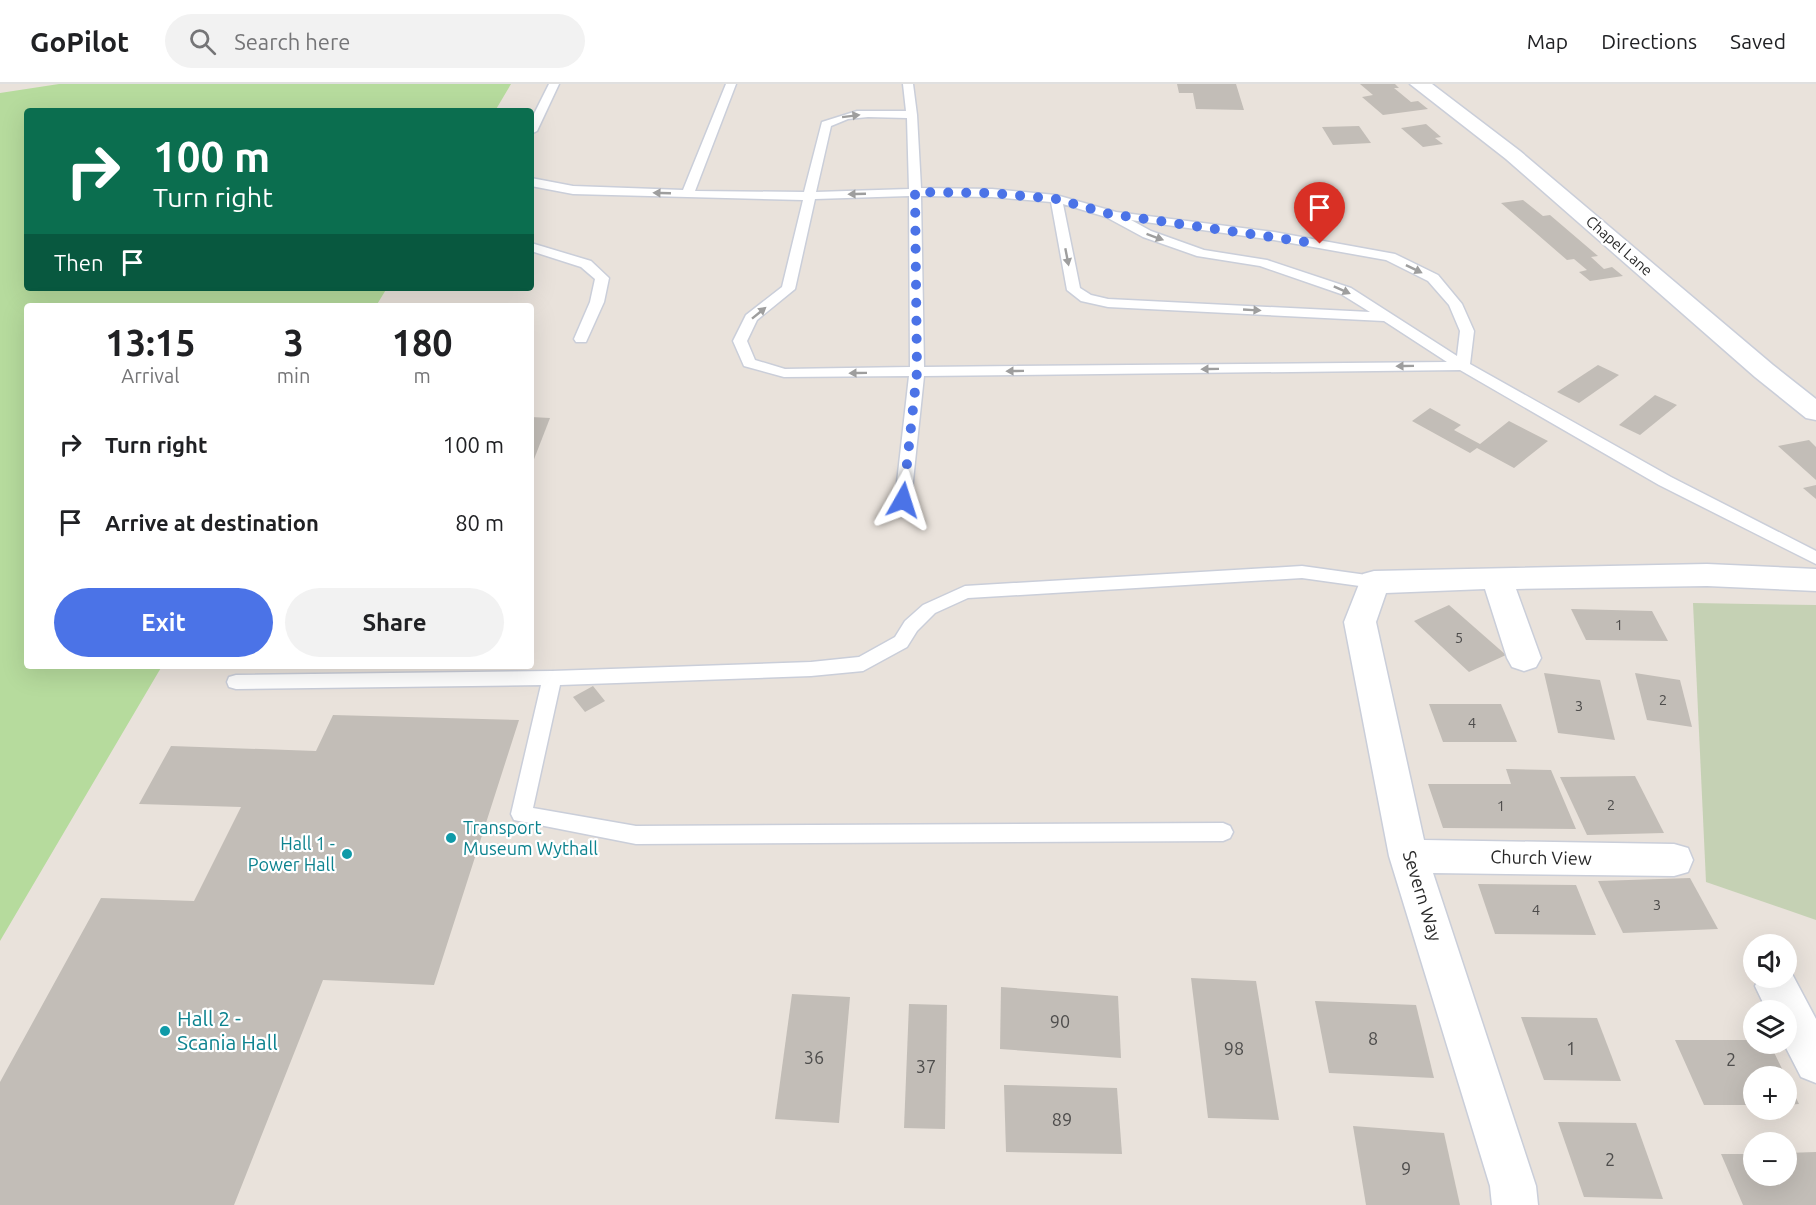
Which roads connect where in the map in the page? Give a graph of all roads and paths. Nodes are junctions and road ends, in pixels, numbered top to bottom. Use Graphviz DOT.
graph roads {
  1 [pos="554,84"];
  2 [pos="731,84"];
  3 [pos="908,84"];
  4 [pos="1420,84"];
  5 [pos="912,115"];
  6 [pos="534,125"];
  7 [pos="534,183"];
  8 [pos="915,192"];
  9 [pos="688,194"];
  10 [pos="808,196"];
  11 [pos="1056,199"];
  12 [pos="1110,214"];
  13 [pos="534,248"];
  14 [pos="1385,317"];
  15 [pos="580,339"];
  16 [pos="1463,366"];
  17 [pos="917,372"];
  18 [pos="1816,412"];
  19 [pos="903,500"];
  20 [pos="1816,558"];
  21 [pos="1497,578"];
  22 [pos="1816,580"];
  23 [pos="1374,582"];
  24 [pos="1524,658"];
  25 [pos="552,678"];
  26 [pos="236,682"];
  27 [pos="1224,832"];
  28 [pos="1408,856"];
  29 [pos="1674,860"];
  30 [pos="1777,988"];
  31 [pos="1816,1062"];
  32 [pos="1515,1205"];
  1 -- 6 [label="lane"];
  2 -- 9 [label="lane"];
  3 -- 5 [label="lane"];
  4 -- 18 [label="street, Chapel Lane"];
  5 -- 8 [label="lane"];
  10 -- 5 [label="lane, one-way"];
  9 -- 7 [label="lane, one-way"];
  8 -- 10 [label="lane, one-way"];
  8 -- 11 [label="lane"];
  8 -- 17 [label="lane"];
  9 -- 10 [label="lane"];
  17 -- 10 [label="lane, one-way"];
  11 -- 12 [label="lane"];
  11 -- 14 [label="lane, one-way"];
  12 -- 14 [label="lane, one-way"];
  12 -- 16 [label="lane, one-way"];
  13 -- 15 [label="lane"];
  14 -- 16 [label="lane"];
  16 -- 17 [label="lane, one-way"];
  16 -- 20 [label="lane"];
  17 -- 19 [label="lane"];
  21 -- 22 [label="street"];
  21 -- 23 [label="street"];
  21 -- 24 [label="street"];
  23 -- 25 [label="lane"];
  23 -- 28 [label="street, Severn Way"];
  25 -- 26 [label="lane"];
  25 -- 27 [label="lane"];
  28 -- 29 [label="street, Church View"];
  28 -- 32 [label="street, Severn Way"];
  30 -- 31 [label="street"];
}
